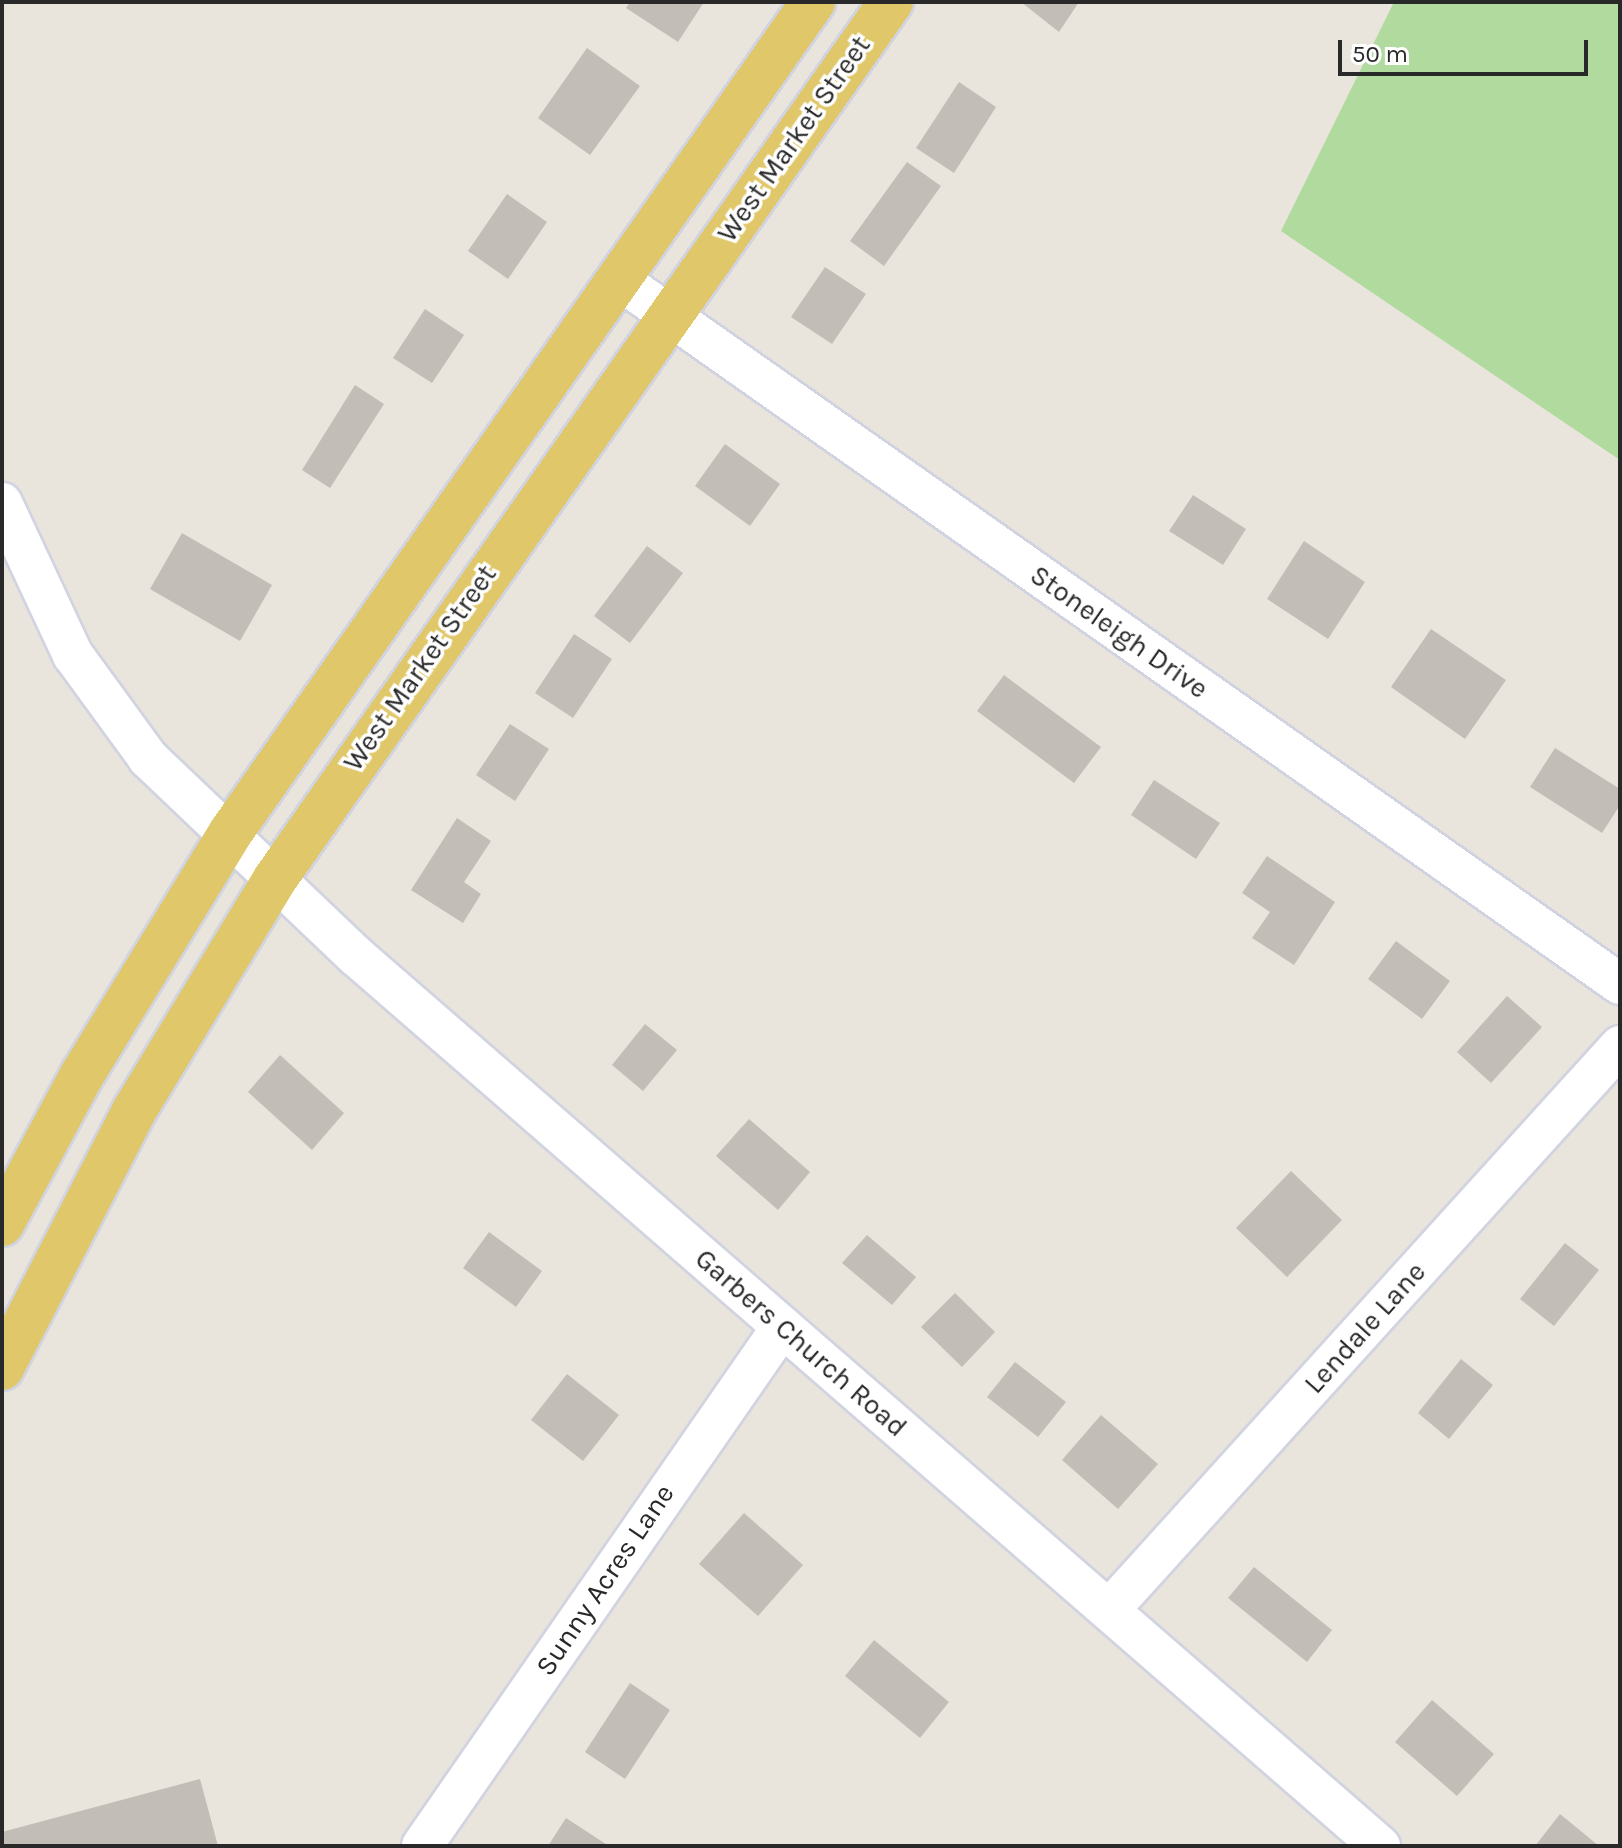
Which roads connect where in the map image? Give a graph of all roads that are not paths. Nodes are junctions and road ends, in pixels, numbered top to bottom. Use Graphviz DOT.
graph roads {
  1 [pos="813,2"];
  2 [pos="891,2"];
  3 [pos="618,279"];
  4 [pos="669,315"];
  5 [pos="2,503"];
  6 [pos="231,832"];
  7 [pos="275,879"];
  8 [pos="1620,984"];
  9 [pos="1620,1046"];
  10 [pos="2,1224"];
  11 [pos="782,1327"];
  12 [pos="2,1368"];
  13 [pos="1109,1610"];
  14 [pos="426,1842"];
  15 [pos="1380,1846"];
  1 -- 3 [label="main road"];
  2 -- 4 [label="main road, West Market Street"];
  3 -- 4 [label="street, Stoneleigh Drive"];
  3 -- 6 [label="main road"];
  4 -- 7 [label="main road, West Market Street"];
  4 -- 8 [label="street, Stoneleigh Drive"];
  5 -- 6 [label="street, Garbers Church Road"];
  6 -- 7 [label="street, Garbers Church Road"];
  6 -- 10 [label="main road"];
  7 -- 11 [label="street, Garbers Church Road"];
  7 -- 12 [label="main road, West Market Street"];
  9 -- 13 [label="street, Lendale Lane"];
  11 -- 13 [label="street, Garbers Church Road"];
  11 -- 14 [label="street, Sunny Acres Lane"];
  13 -- 15 [label="street, Garbers Church Road"];
}
